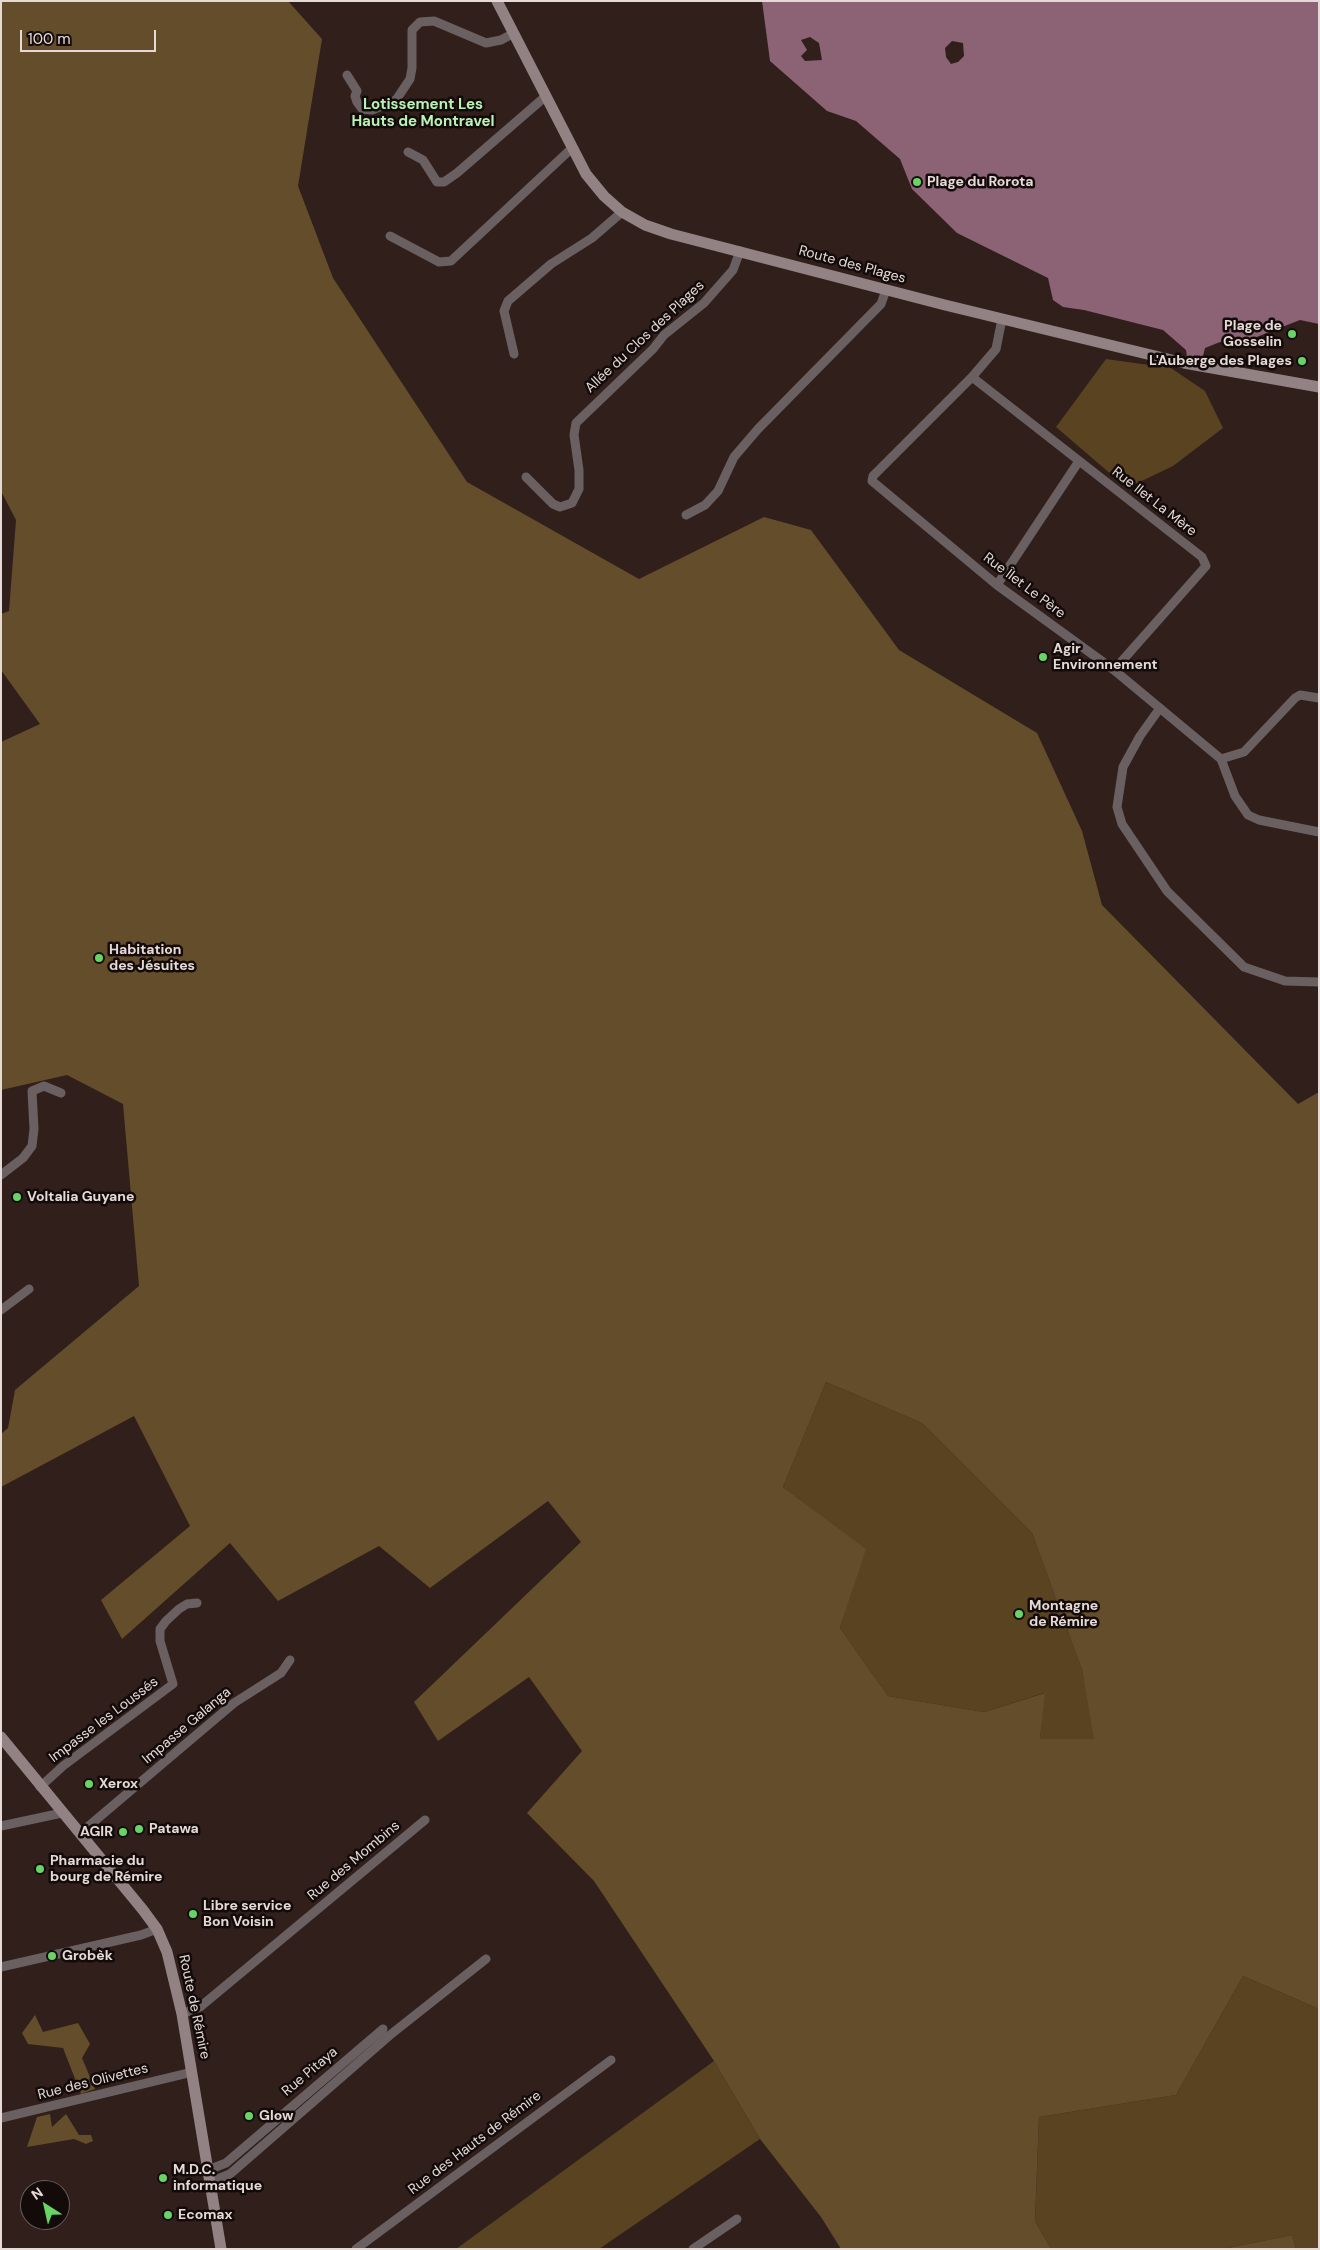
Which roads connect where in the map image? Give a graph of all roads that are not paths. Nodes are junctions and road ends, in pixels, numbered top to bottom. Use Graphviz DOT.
graph roads {
  1 [pos="497,1"];
  2 [pos="514,33"];
  3 [pos="347,75"];
  4 [pos="546,96"];
  5 [pos="572,149"];
  6 [pos="408,152"];
  7 [pos="622,212"];
  8 [pos="390,236"];
  9 [pos="740,251"];
  10 [pos="886,290"];
  11 [pos="1002,319"];
  12 [pos="514,354"];
  13 [pos="972,377"];
  14 [pos="1319,387"];
  15 [pos="1079,461"];
  16 [pos="526,477"];
  17 [pos="686,514"];
  18 [pos="997,585"];
  19 [pos="1114,670"];
  20 [pos="1319,698"];
  21 [pos="1160,708"];
  22 [pos="1221,759"];
  23 [pos="1319,832"];
  24 [pos="1319,982"];
  25 [pos="61,1093"];
  26 [pos="1,1175"];
  27 [pos="29,1289"];
  28 [pos="1,1310"];
  29 [pos="197,1603"];
  30 [pos="290,1660"];
  31 [pos="1,1737"];
  32 [pos="40,1787"];
  33 [pos="62,1813"];
  34 [pos="425,1820"];
  35 [pos="1,1826"];
  36 [pos="82,1836"];
  37 [pos="157,1929"];
  38 [pos="486,1959"];
  39 [pos="1,1967"];
  40 [pos="182,2014"];
  41 [pos="383,2029"];
  42 [pos="611,2060"];
  43 [pos="192,2072"];
  44 [pos="1,2118"];
  45 [pos="208,2170"];
  46 [pos="210,2182"];
  47 [pos="737,2219"];
  48 [pos="221,2249"];
  49 [pos="356,2249"];
  50 [pos="693,2249"];
  1 -- 2 [label="street, Route des Plages"];
  2 -- 3 [label="street"];
  2 -- 4 [label="street, Route des Plages"];
  4 -- 5 [label="street, Route des Plages"];
  4 -- 6 [label="street"];
  5 -- 7 [label="street, Route des Plages"];
  5 -- 8 [label="street"];
  7 -- 9 [label="street, Route des Plages"];
  7 -- 12 [label="street"];
  9 -- 10 [label="street, Route des Plages"];
  9 -- 16 [label="street, Allée du Clos des Plages"];
  10 -- 11 [label="street, Route des Plages"];
  10 -- 17 [label="street"];
  11 -- 13 [label="street, Rue Îlet Le Père"];
  11 -- 14 [label="street, Route des Plages"];
  13 -- 15 [label="street, Rue Ilet La Mère"];
  13 -- 18 [label="street, Rue Îlet Le Père"];
  15 -- 18 [label="street"];
  15 -- 19 [label="street, Rue Ilet La Mère"];
  18 -- 19 [label="street, Rue Îlet Le Père"];
  19 -- 21 [label="street, Rue Îlet Le Père"];
  20 -- 22 [label="street"];
  21 -- 22 [label="street, Rue Îlet Le Père"];
  21 -- 24 [label="street"];
  22 -- 23 [label="street"];
  25 -- 26 [label="street"];
  27 -- 28 [label="street"];
  29 -- 32 [label="street, Impasse les Loussés"];
  30 -- 36 [label="street, Impasse Galanga"];
  31 -- 32 [label="street, Route de Rémire"];
  32 -- 33 [label="street, Route de Rémire"];
  33 -- 35 [label="street"];
  33 -- 36 [label="street, Route de Rémire"];
  34 -- 40 [label="street, Rue des Mombins"];
  36 -- 37 [label="street, Route de Rémire"];
  37 -- 39 [label="street"];
  37 -- 40 [label="street, Route de Rémire"];
  38 -- 46 [label="street"];
  40 -- 43 [label="street, Route de Rémire"];
  41 -- 45 [label="street, Rue Pitaya"];
  42 -- 49 [label="street, Rue des Hauts de Rémire"];
  43 -- 44 [label="street, Rue des Olivettes"];
  43 -- 45 [label="street, Route de Rémire"];
  45 -- 46 [label="street, Route de Rémire"];
  46 -- 48 [label="street, Route de Rémire"];
  47 -- 50 [label="street"];
}
